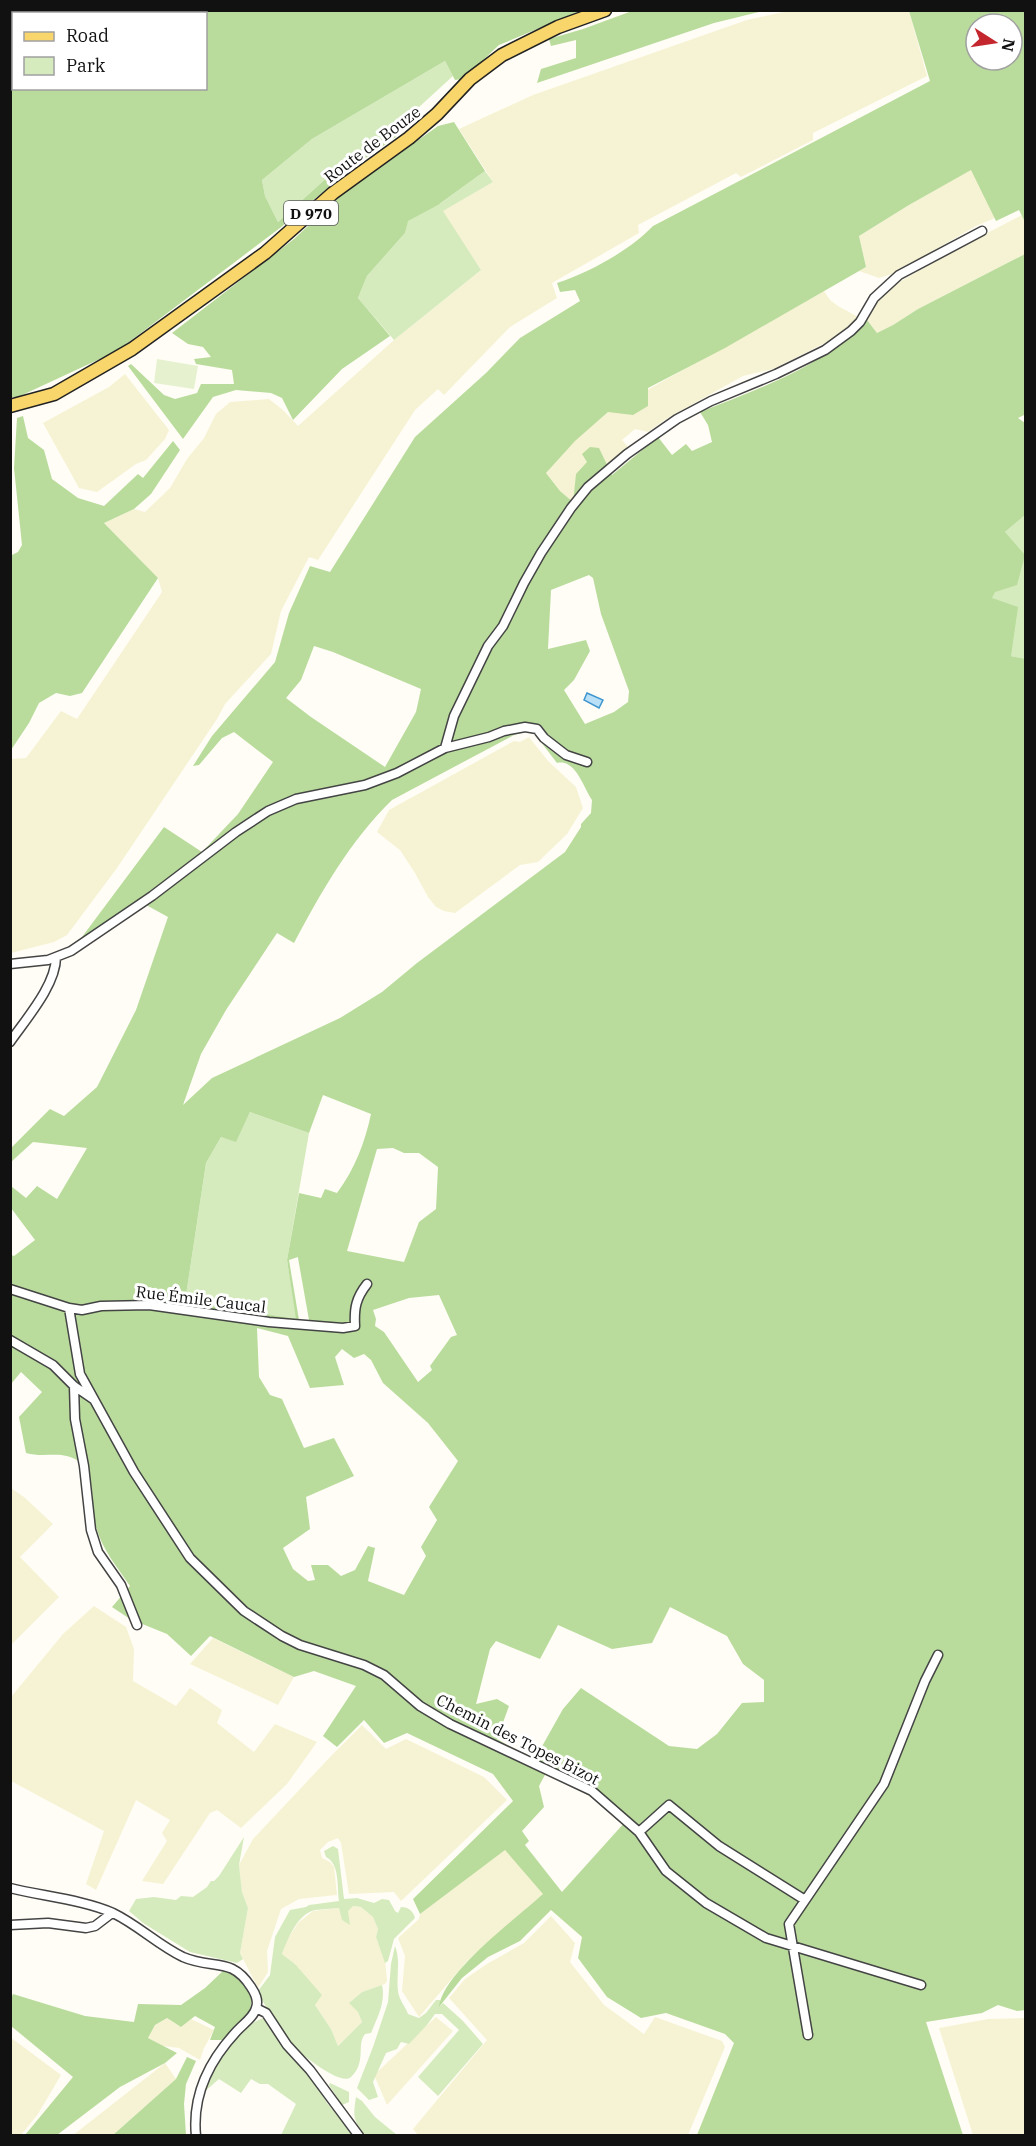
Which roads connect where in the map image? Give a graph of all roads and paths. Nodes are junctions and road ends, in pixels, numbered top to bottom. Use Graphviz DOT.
graph roads {
  1 [pos="605,10"];
  2 [pos="982,231"];
  3 [pos="10,406"];
  4 [pos="445,748"];
  5 [pos="587,762"];
  6 [pos="56,957"];
  7 [pos="10,964"];
  8 [pos="10,1042"];
  9 [pos="367,1284"];
  10 [pos="10,1289"];
  11 [pos="69,1308"];
  12 [pos="10,1340"];
  13 [pos="74,1386"];
  14 [pos="95,1401"];
  15 [pos="137,1625"];
  16 [pos="938,1655"];
  17 [pos="639,1832"];
  18 [pos="10,1888"];
  19 [pos="805,1900"];
  20 [pos="112,1913"];
  21 [pos="10,1925"];
  22 [pos="792,1947"];
  23 [pos="921,1985"];
  24 [pos="256,2008"];
  25 [pos="808,2035"];
  26 [pos="196,2136"];
  27 [pos="359,2136"];
  1 -- 3 [label="main road, Route de Bouze / D 970"];
  2 -- 4 [label="street"];
  4 -- 5 [label="street"];
  4 -- 6 [label="street"];
  6 -- 7 [label="street"];
  6 -- 8 [label="street"];
  9 -- 11 [label="street, Rue Émile Caucal"];
  10 -- 11 [label="street, Rue Émile Caucal"];
  11 -- 14 [label="street, Chemin des Topes Bizot"];
  12 -- 13 [label="street"];
  13 -- 14 [label="street"];
  13 -- 15 [label="street"];
  14 -- 17 [label="street, Chemin des Topes Bizot"];
  16 -- 19 [label="street"];
  17 -- 19 [label="street"];
  17 -- 22 [label="street, Chemin des Topes Bizot"];
  18 -- 20 [label="street"];
  19 -- 22 [label="street"];
  20 -- 21 [label="street"];
  20 -- 24 [label="street"];
  22 -- 23 [label="street, Chemin des Topes Bizot"];
  22 -- 25 [label="street"];
  24 -- 26 [label="street"];
  24 -- 27 [label="street"];
}
